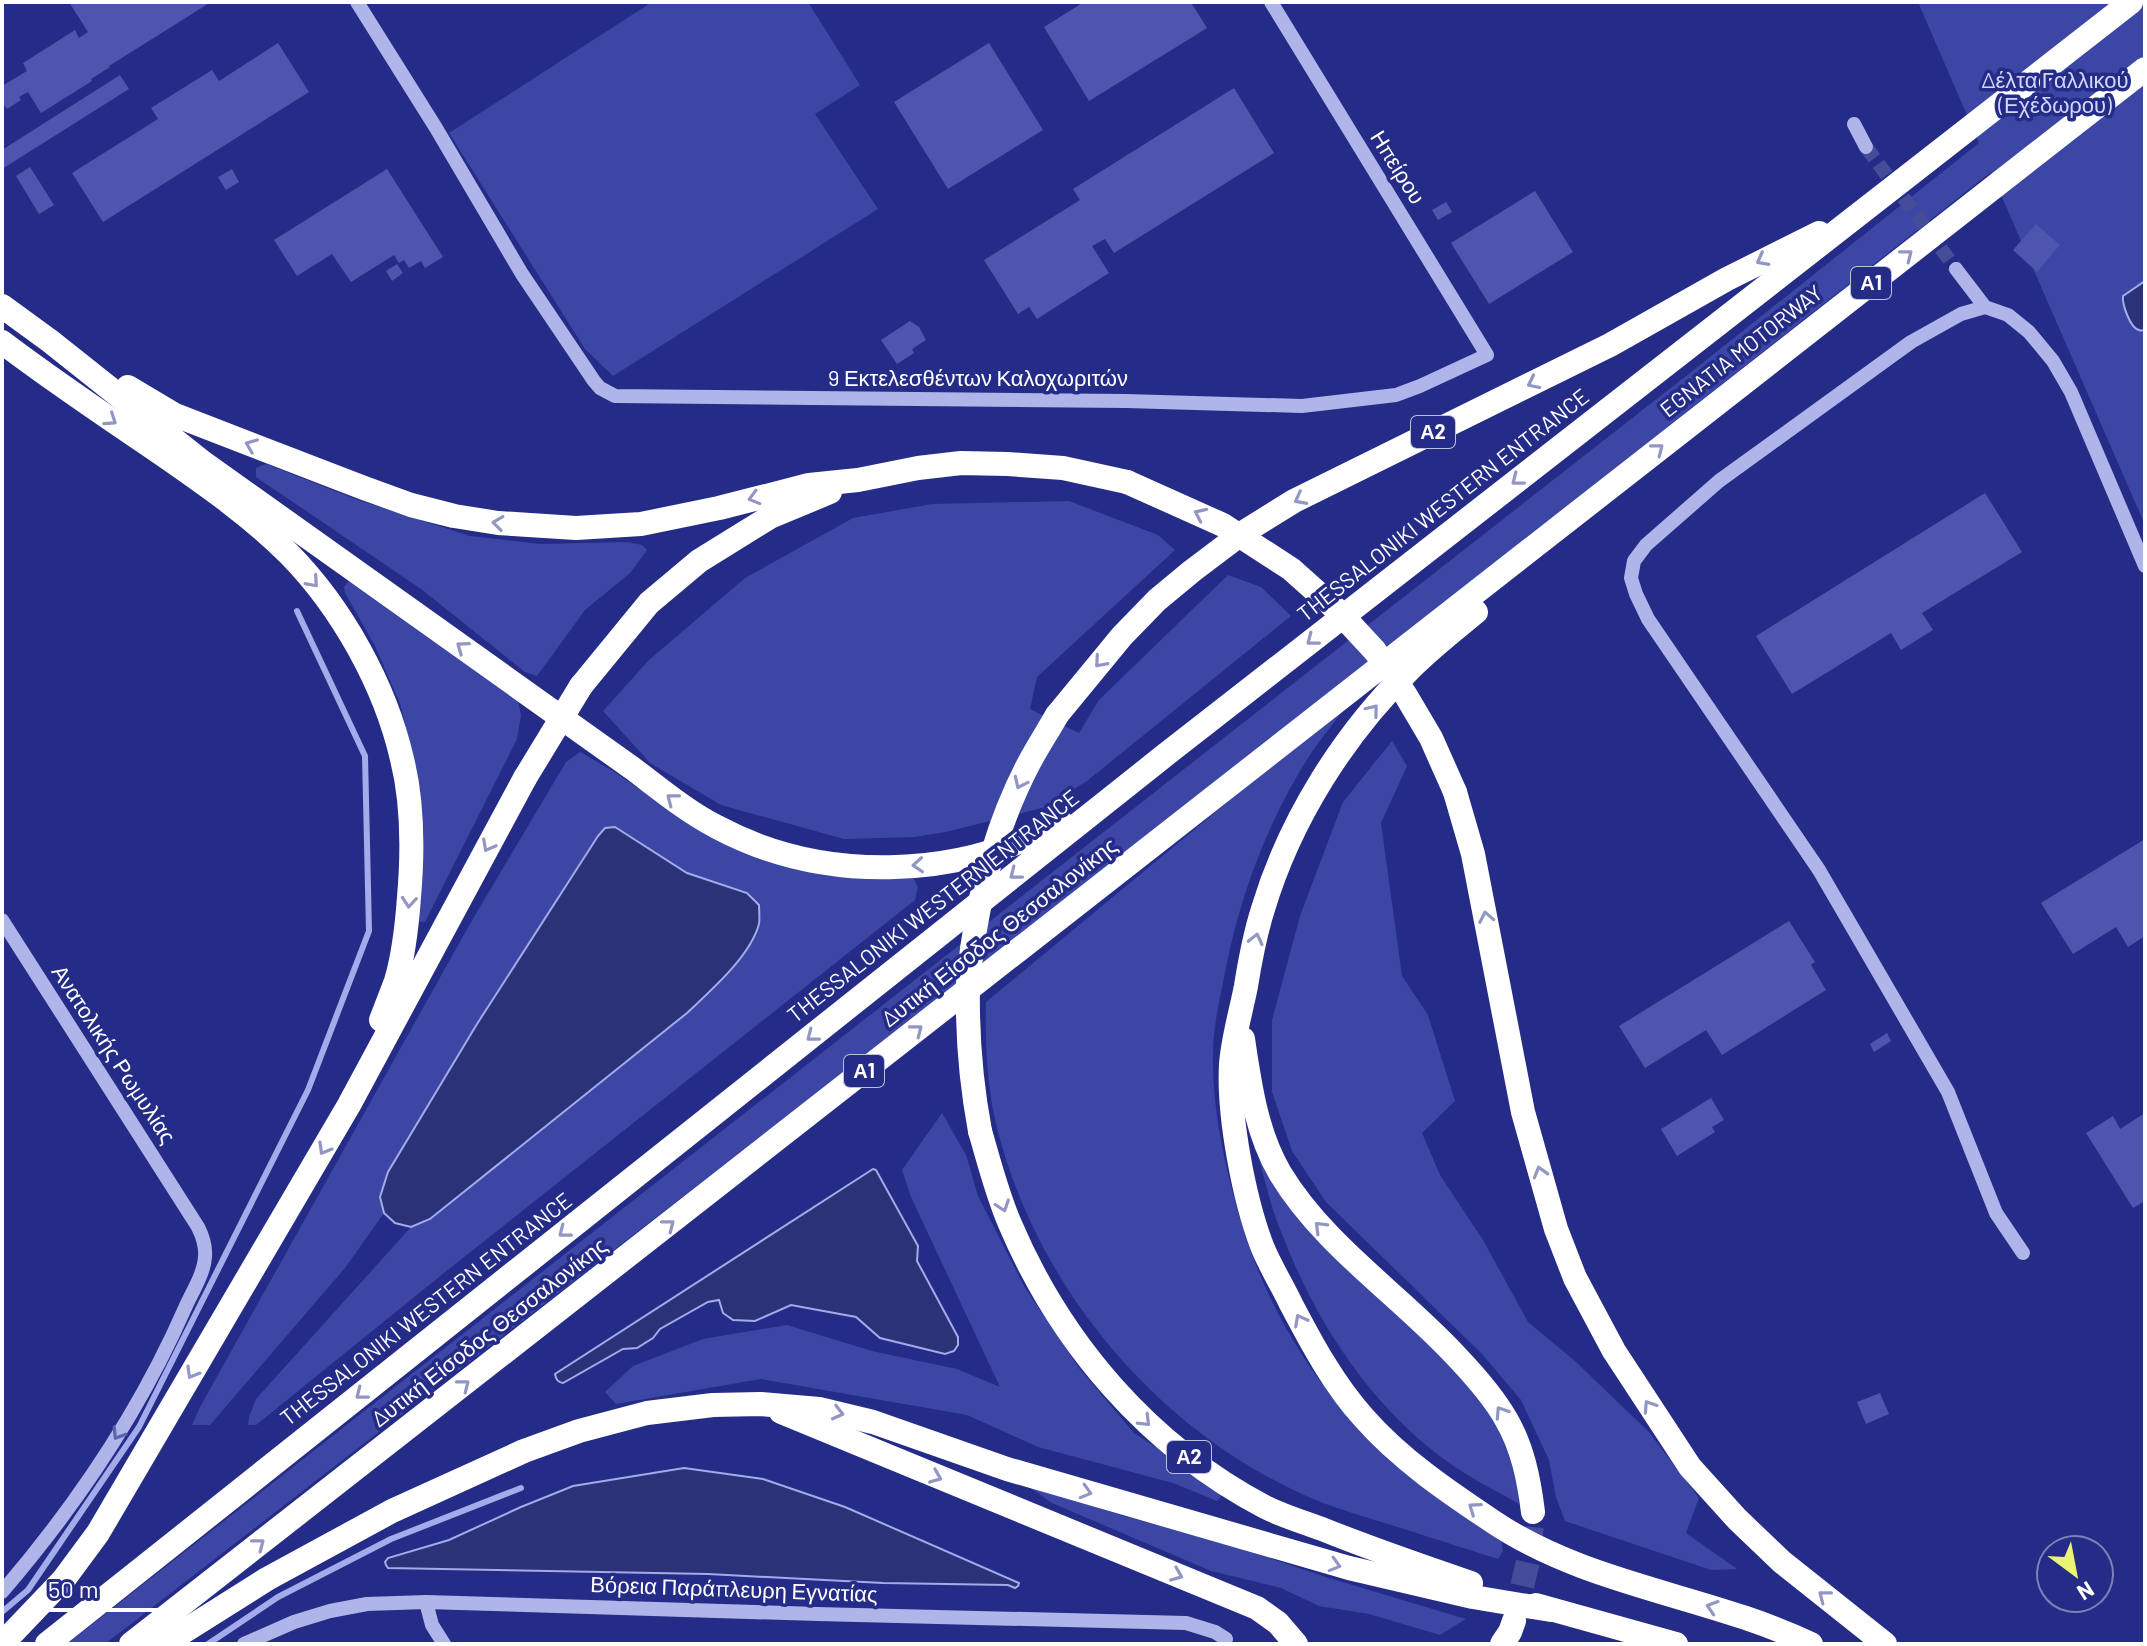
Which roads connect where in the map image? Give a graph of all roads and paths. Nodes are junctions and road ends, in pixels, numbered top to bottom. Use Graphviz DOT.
graph roads {
  1 [pos="357,2"];
  2 [pos="1271,2"];
  3 [pos="2131,2"];
  4 [pos="2145,69"];
  5 [pos="1854,124"];
  6 [pos="1866,147"];
  7 [pos="1858,215"];
  8 [pos="1956,269"];
  9 [pos="2,306"];
  10 [pos="1985,307"];
  11 [pos="50,341"];
  12 [pos="2,342"];
  13 [pos="1487,355"];
  14 [pos="858,480"];
  15 [pos="1597,497"];
  16 [pos="2145,566"];
  17 [pos="1164,756"];
  18 [pos="2,920"];
  19 [pos="1240,1016"];
  20 [pos="349,1105"];
  21 [pos="2023,1253"];
  22 [pos="761,1404"];
  23 [pos="1533,1512"];
  24 [pos="2,1592"];
  25 [pos="426,1602"];
  26 [pos="1551,1610"];
  27 [pos="1226,1639"];
  28 [pos="2,1644"];
  29 [pos="47,1644"];
  30 [pos="131,1644"];
  31 [pos="164,1644"];
  32 [pos="244,1644"];
  33 [pos="444,1644"];
  34 [pos="1296,1644"];
  35 [pos="1676,1644"];
  36 [pos="1811,1644"];
  37 [pos="1885,1644"];
  1 -- 13 [label="street, 9 Εκτελεσθέντων Καλοχωριτών"];
  2 -- 13 [label="street, Ηπείρου"];
  3 -- 7 [label="highway"];
  15 -- 4 [label="highway, EGNATIA MOTORWAY / Α1, one-way"];
  5 -- 6 [label="street"];
  7 -- 17 [label="highway, THESSALONIKI WESTERN ENTRANCE, one-way"];
  7 -- 26 [label="highway, Α2, one-way, bridge"];
  8 -- 10 [label="street"];
  9 -- 11 [label="highway"];
  10 -- 16 [label="street"];
  10 -- 21 [label="street"];
  14 -- 11 [label="highway, one-way"];
  17 -- 11 [label="highway, one-way"];
  12 -- 20 [label="highway, one-way"];
  14 -- 20 [label="highway, one-way, bridge"];
  37 -- 14 [label="highway, one-way, bridge"];
  19 -- 15 [label="highway, one-way"];
  30 -- 15 [label="highway, Δυτική Είσοδος Θεσσαλονίκης / Α1, one-way"];
  17 -- 29 [label="highway, THESSALONIKI WESTERN ENTRANCE, one-way"];
  18 -- 24 [label="street, Ανατολικής Ρωμυλίας, one-way"];
  23 -- 19 [label="highway, one-way"];
  36 -- 19 [label="highway, one-way"];
  20 -- 28 [label="highway, one-way"];
  22 -- 26 [label="highway, one-way"];
  22 -- 31 [label="highway"];
  22 -- 34 [label="highway, one-way"];
  25 -- 27 [label="street, Βόρεια Παράπλευρη Εγνατίας"];
  25 -- 32 [label="street, Βόρεια Παράπλευρη Εγνατίας"];
  25 -- 33 [label="street"];
  26 -- 35 [label="highway, Α2"];
}
